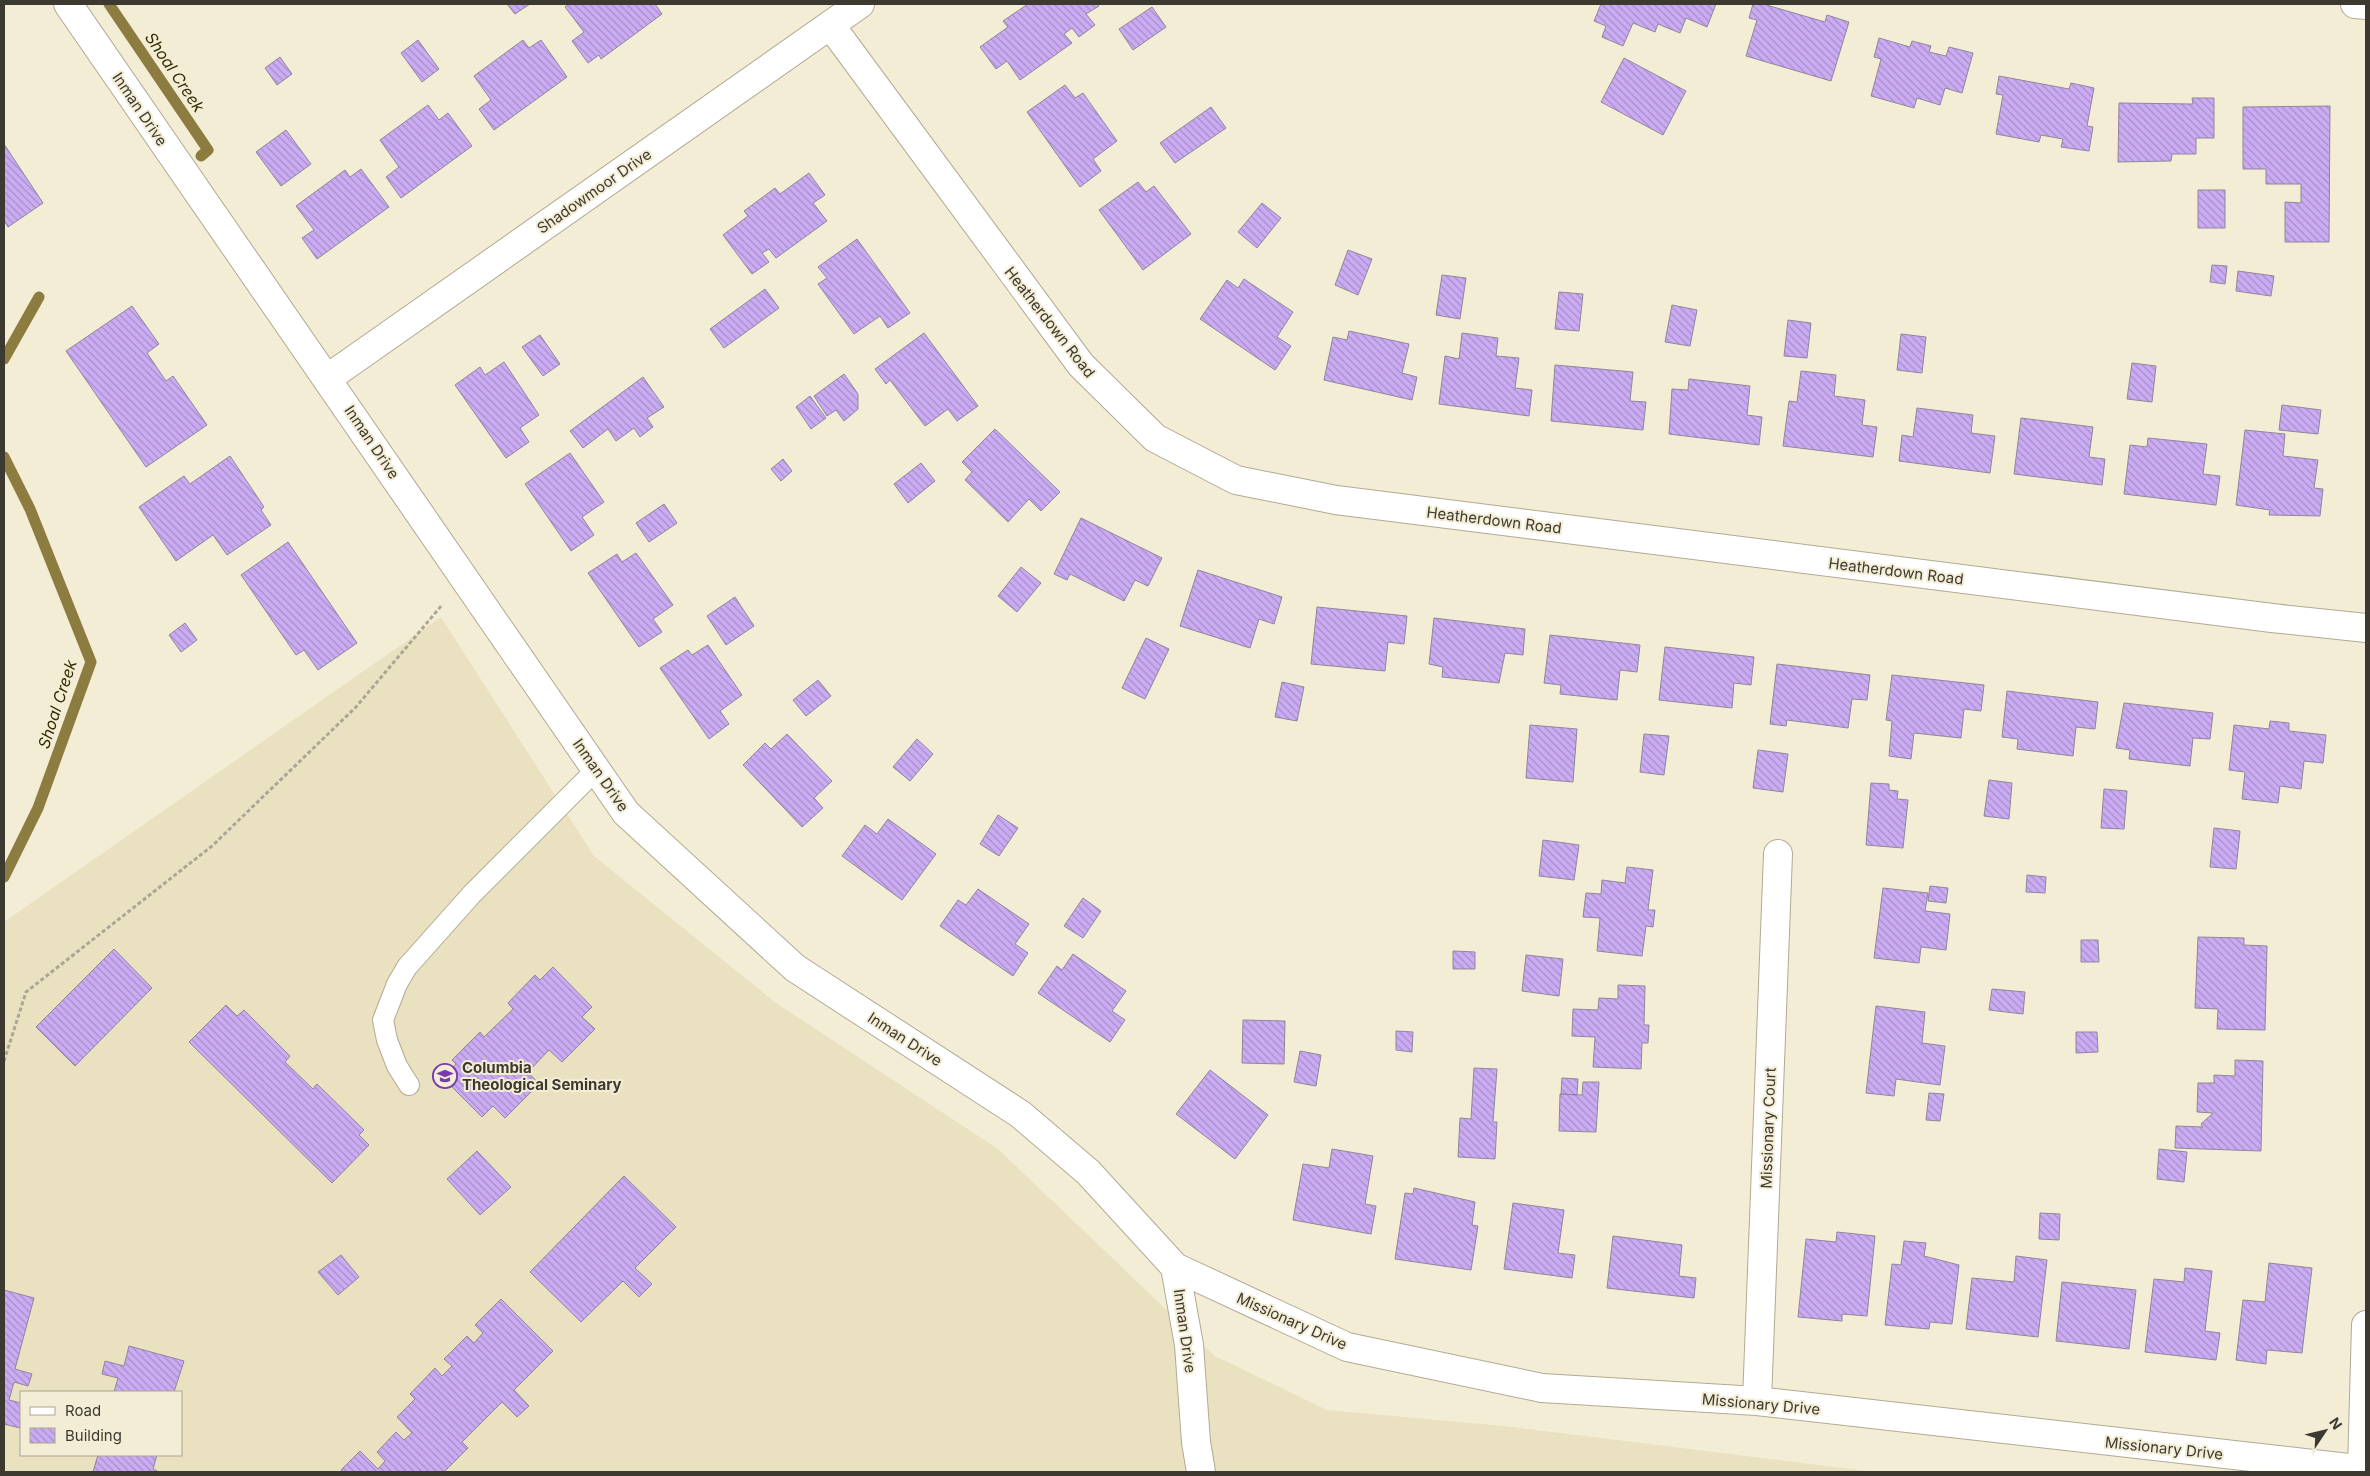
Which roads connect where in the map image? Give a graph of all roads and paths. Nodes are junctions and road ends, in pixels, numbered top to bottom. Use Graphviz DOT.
graph roads {
  1 [pos="68,4"];
  2 [pos="860,4"];
  3 [pos="2355,4"];
  4 [pos="2366,5"];
  5 [pos="831,26"];
  6 [pos="328,378"];
  7 [pos="465,578"];
  8 [pos="2366,628"];
  9 [pos="597,769"];
  10 [pos="1778,854"];
  11 [pos="4,1061"];
  12 [pos="409,1086"];
  13 [pos="1175,1267"];
  14 [pos="2366,1325"];
  15 [pos="1757,1402"];
  16 [pos="2364,1470"];
  17 [pos="1201,1472"];
  1 -- 6 [label="street, Inman Drive"];
  2 -- 5 [label="street, Shadowmoor Drive"];
  3 -- 4 [label="street"];
  5 -- 6 [label="street, Shadowmoor Drive"];
  5 -- 8 [label="street, Heatherdown Road"];
  6 -- 7 [label="street, Inman Drive"];
  7 -- 9 [label="street, Inman Drive"];
  7 -- 11 [label="path"];
  9 -- 12 [label="lane"];
  9 -- 13 [label="street, Inman Drive"];
  10 -- 15 [label="street, Missionary Court"];
  13 -- 15 [label="street, Missionary Drive"];
  13 -- 17 [label="street, Inman Drive"];
  14 -- 16 [label="street"];
  15 -- 16 [label="street, Missionary Drive"];
}
